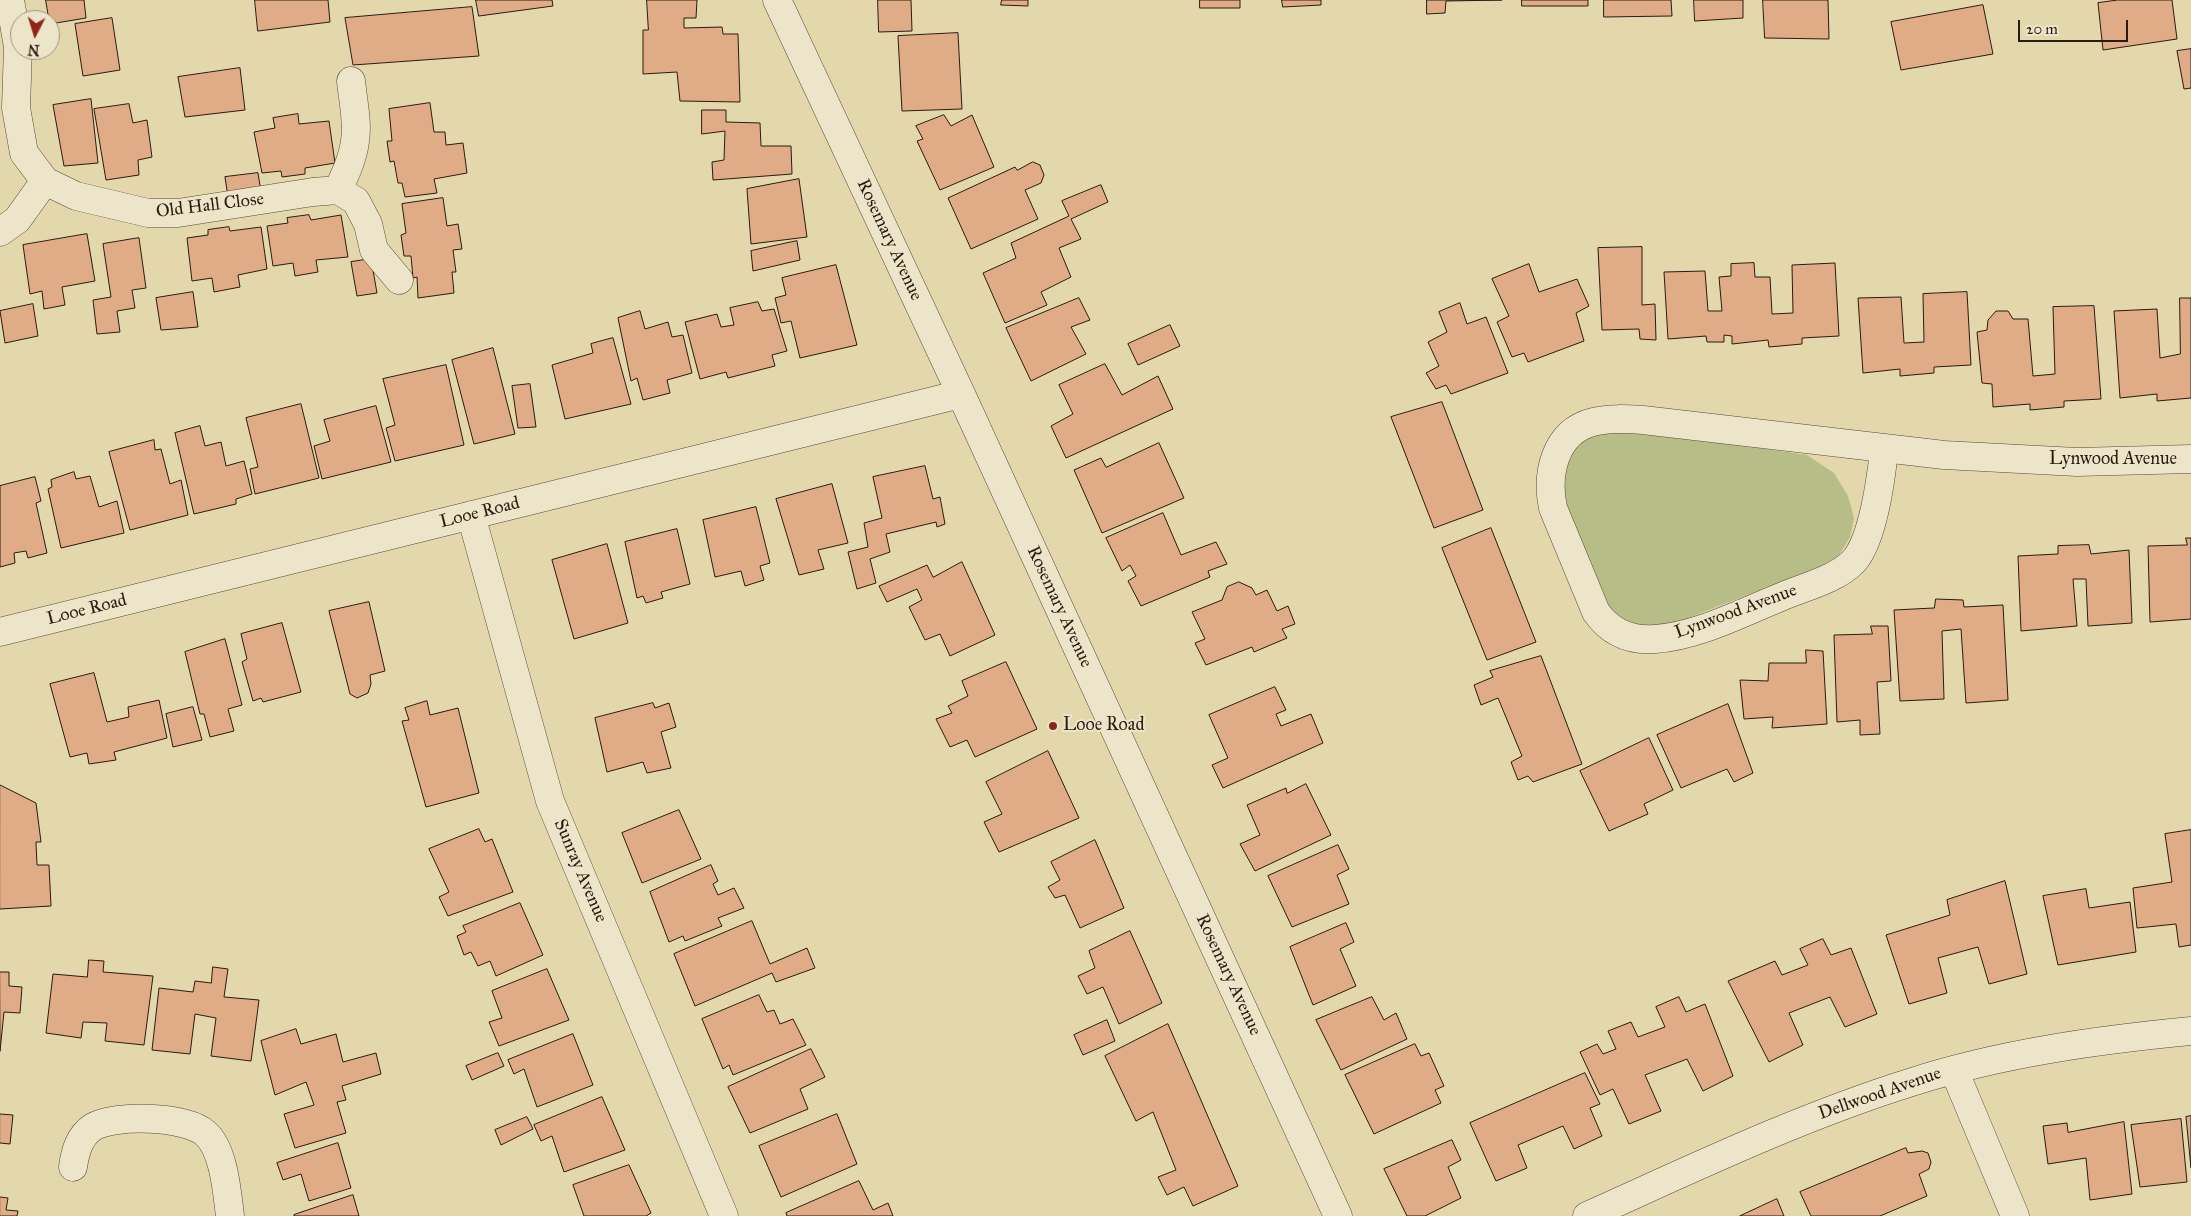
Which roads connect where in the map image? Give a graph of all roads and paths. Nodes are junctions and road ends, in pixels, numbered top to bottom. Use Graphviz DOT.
graph roads {
  1 [pos="10,0"];
  2 [pos="777,0"];
  3 [pos="351,81"];
  4 [pos="45,181"];
  5 [pos="338,190"];
  6 [pos="0,232"];
  7 [pos="399,280"];
  8 [pos="961,394"];
  9 [pos="1884,450"];
  10 [pos="2191,459"];
  11 [pos="471,515"];
  12 [pos="0,632"];
  13 [pos="2191,1031"];
  14 [pos="1954,1070"];
  15 [pos="73,1167"];
  16 [pos="230,1216"];
  17 [pos="724,1216"];
  18 [pos="1338,1216"];
  19 [pos="1587,1216"];
  20 [pos="2016,1216"];
  1 -- 4 [label="street, Old Hall Close"];
  2 -- 8 [label="street, Rosemary Avenue"];
  3 -- 5 [label="street"];
  4 -- 5 [label="street, Old Hall Close"];
  4 -- 6 [label="street"];
  5 -- 7 [label="street"];
  8 -- 11 [label="street, Looe Road"];
  8 -- 18 [label="street, Rosemary Avenue"];
  9 -- 9 [label="street, Lynwood Avenue"];
  9 -- 10 [label="street, Lynwood Avenue"];
  11 -- 12 [label="street, Looe Road"];
  11 -- 17 [label="street, Sunray Avenue"];
  13 -- 14 [label="street, Dellwood Avenue"];
  14 -- 19 [label="street, Dellwood Avenue"];
  14 -- 20 [label="street"];
  15 -- 16 [label="street"];
}
